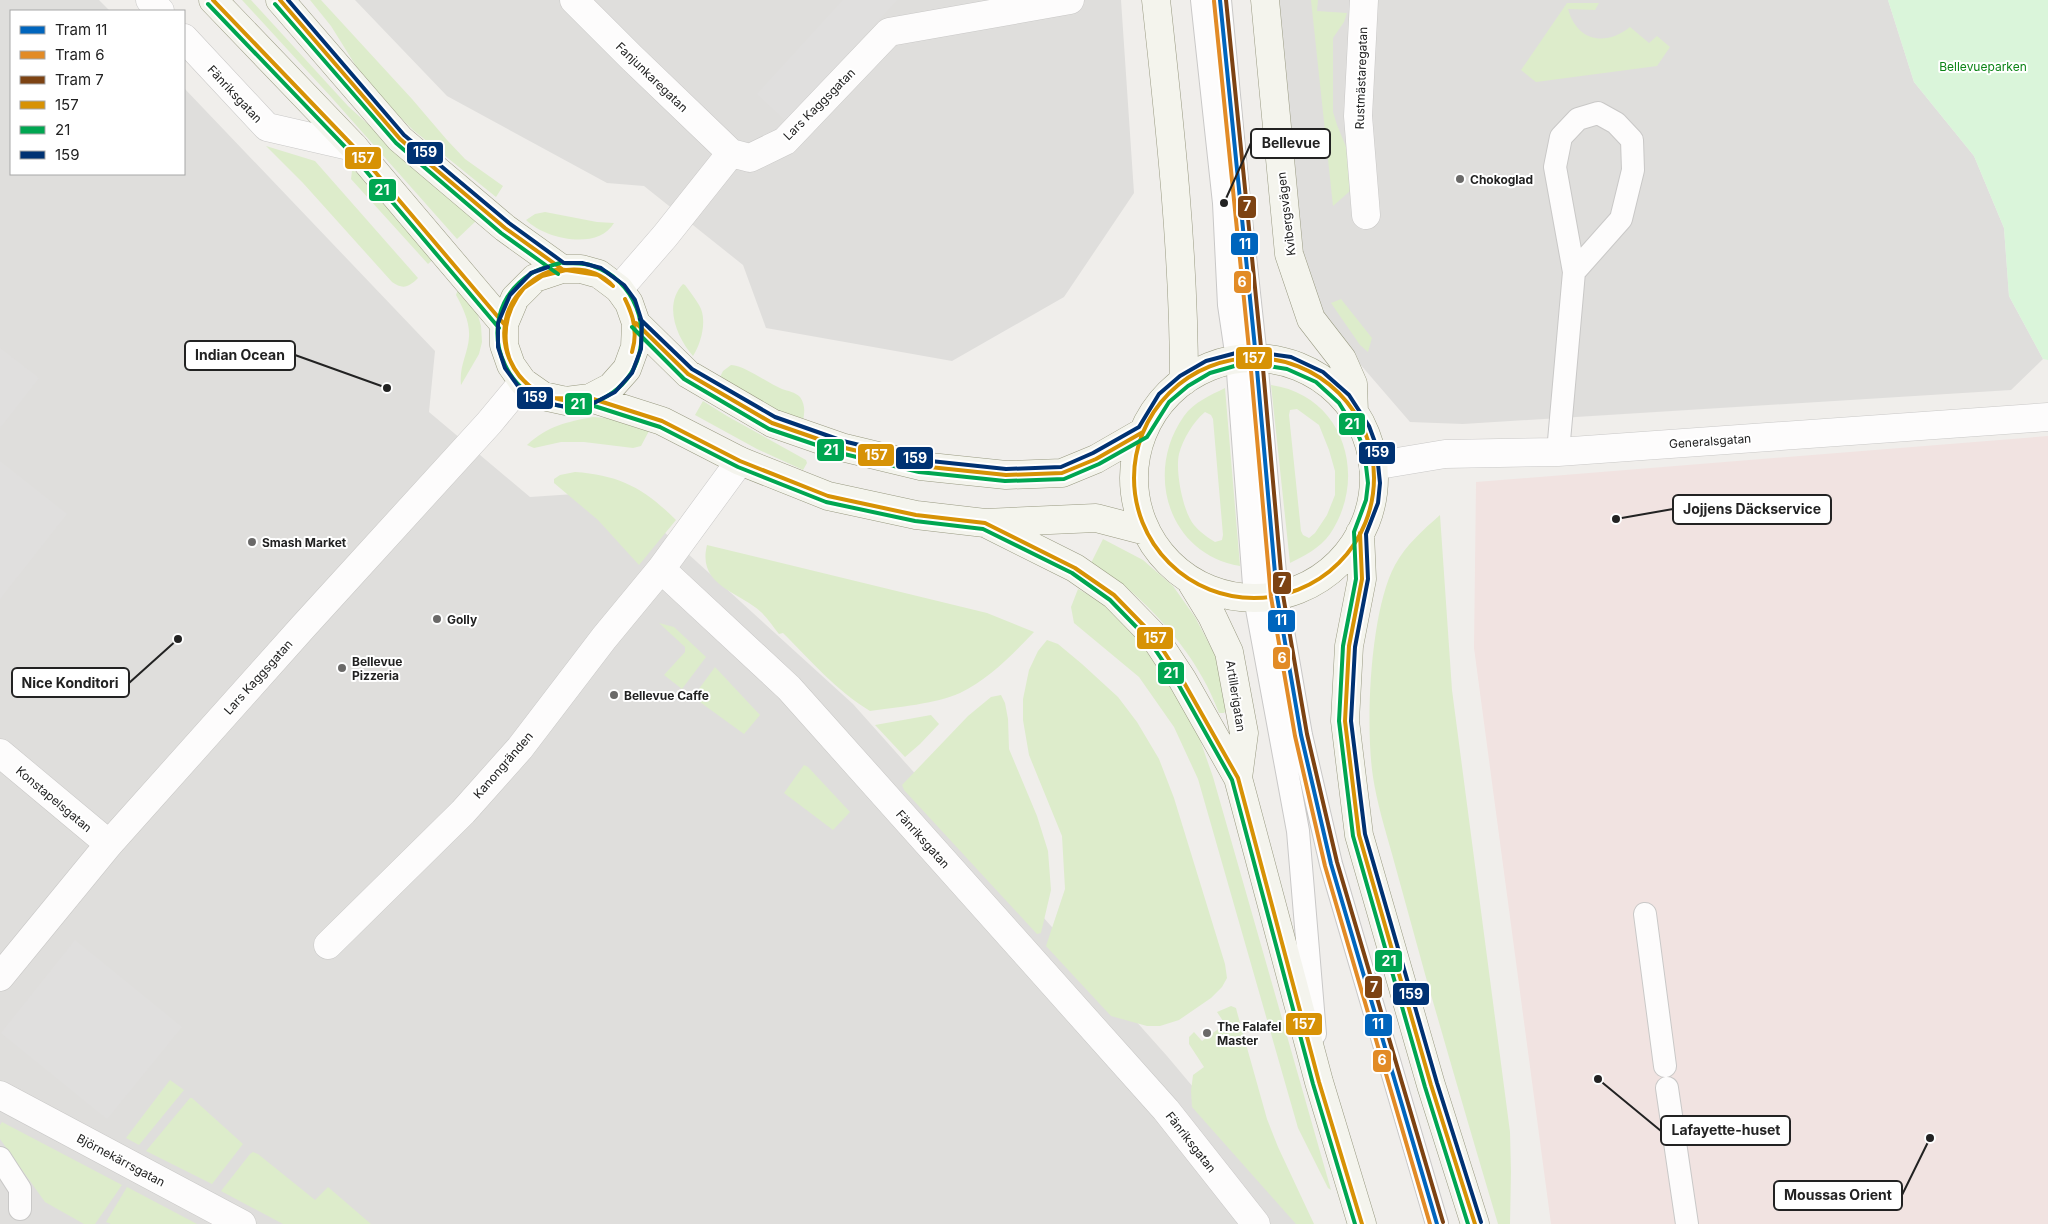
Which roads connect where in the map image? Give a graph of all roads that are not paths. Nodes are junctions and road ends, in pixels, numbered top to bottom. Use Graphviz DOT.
graph roads {
  1 [pos="150,0"];
  2 [pos="213,0"];
  3 [pos="280,0"];
  4 [pos="574,0"];
  5 [pos="1070,0"];
  6 [pos="1156,0"];
  7 [pos="1202,0"];
  8 [pos="1220,0"];
  9 [pos="1265,0"];
  10 [pos="1364,0"];
  11 [pos="159,10"];
  12 [pos="185,39"];
  13 [pos="354,147"];
  14 [pos="731,153"];
  15 [pos="1366,215"];
  16 [pos="562,269"];
  17 [pos="1574,272"];
  18 [pos="619,289"];
  19 [pos="636,323"];
  20 [pos="504,324"];
  21 [pos="1247,358"];
  22 [pos="1184,380"];
  23 [pos="523,382"];
  24 [pos="590,398"];
  25 [pos="1354,413"];
  26 [pos="2048,417"];
  27 [pos="1143,432"];
  28 [pos="1558,452"];
  29 [pos="740,461"];
  30 [pos="1373,466"];
  31 [pos="985,522"];
  32 [pos="1146,531"];
  33 [pos="1360,534"];
  34 [pos="661,570"];
  35 [pos="1190,580"];
  36 [pos="1266,597"];
  37 [pos="0,753"];
  38 [pos="1238,778"];
  39 [pos="109,844"];
  40 [pos="1645,914"];
  41 [pos="328,945"];
  42 [pos="0,977"];
  43 [pos="1665,1066"];
  44 [pos="1319,1082"];
  45 [pos="1667,1088"];
  46 [pos="0,1096"];
  47 [pos="0,1158"];
  48 [pos="20,1209"];
  49 [pos="242,1224"];
  50 [pos="1256,1224"];
  51 [pos="1362,1224"];
  52 [pos="1437,1224"];
  53 [pos="1475,1224"];
  54 [pos="1687,1224"];
  1 -- 11 [label="street"];
  2 -- 13 [label="main road"];
  3 -- 16 [label="main road"];
  4 -- 14 [label="street, Fanjunkaregatan"];
  5 -- 14 [label="street, Lars Kaggsgatan"];
  6 -- 22 [label="main road"];
  7 -- 21 [label="lane"];
  8 -- 21 [label="lane"];
  9 -- 25 [label="main road, Kvibergsvägen"];
  10 -- 15 [label="street, Rustmästaregatan"];
  12 -- 13 [label="street, Fänriksgatan"];
  13 -- 20 [label="main road"];
  14 -- 18 [label="street"];
  16 -- 18 [label="main road"];
  16 -- 20 [label="main road"];
  17 -- 17 [label="lane"];
  17 -- 28 [label="lane"];
  18 -- 19 [label="main road"];
  19 -- 24 [label="main road"];
  19 -- 27 [label="main road"];
  20 -- 23 [label="main road"];
  21 -- 22 [label="main road, Artillerigatan"];
  21 -- 25 [label="main road, Artillerigatan"];
  21 -- 36 [label="lane"];
  22 -- 27 [label="main road, Artillerigatan"];
  23 -- 24 [label="main road"];
  23 -- 39 [label="street, Lars Kaggsgatan"];
  24 -- 29 [label="main road"];
  25 -- 30 [label="main road, Artillerigatan"];
  26 -- 28 [label="street, Generalsgatan"];
  27 -- 32 [label="main road, Artillerigatan"];
  28 -- 30 [label="street, Generalsgatan"];
  29 -- 31 [label="main road"];
  29 -- 34 [label="street"];
  30 -- 33 [label="main road, Artillerigatan"];
  31 -- 32 [label="main road"];
  31 -- 38 [label="main road"];
  32 -- 35 [label="main road, Artillerigatan"];
  33 -- 36 [label="main road, Artillerigatan"];
  33 -- 53 [label="main road, Artillerigatan"];
  34 -- 41 [label="street, Kanongränden"];
  34 -- 50 [label="street, Fänriksgatan"];
  35 -- 36 [label="main road, Artillerigatan"];
  35 -- 38 [label="main road, Artillerigatan"];
  36 -- 44 [label="lane"];
  36 -- 52 [label="lane"];
  37 -- 39 [label="street, Konstapelsgatan"];
  38 -- 44 [label="main road, Artillerigatan"];
  39 -- 42 [label="street, Lars Kaggsgatan"];
  40 -- 43 [label="lane"];
  44 -- 51 [label="main road, Artillerigatan"];
  45 -- 54 [label="lane"];
  46 -- 49 [label="street, Björnekärrsgatan"];
  47 -- 48 [label="lane"];
}
